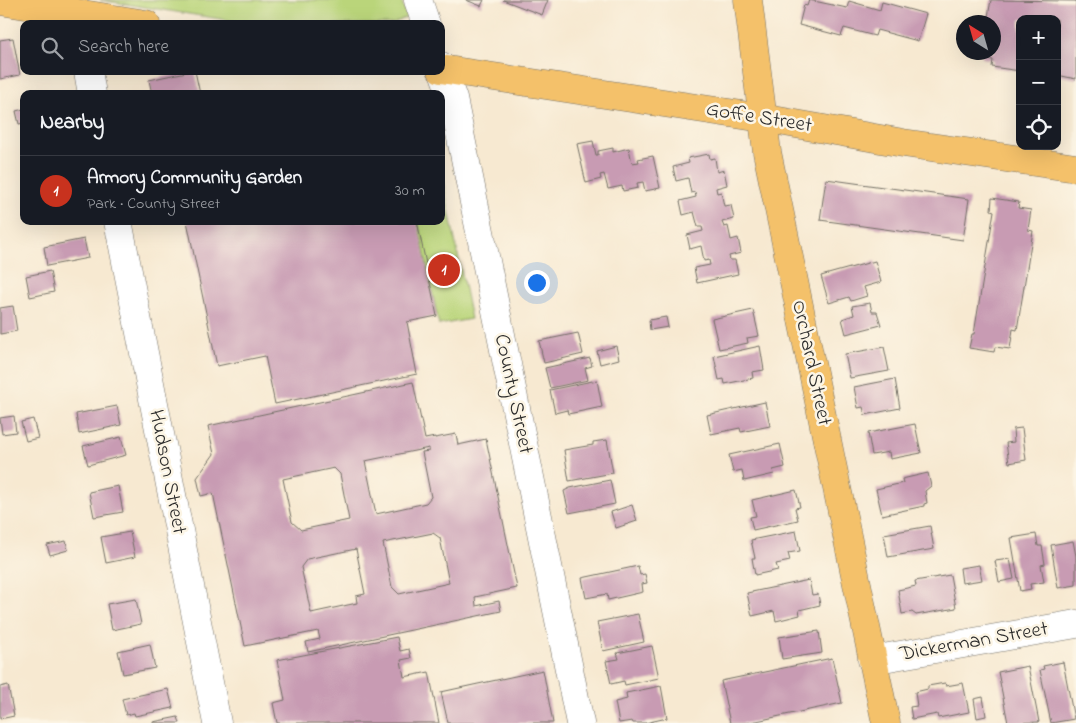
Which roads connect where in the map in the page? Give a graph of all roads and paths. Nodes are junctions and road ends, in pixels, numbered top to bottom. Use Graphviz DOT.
graph roads {
  1 [pos="418,0"];
  2 [pos="748,0"];
  3 [pos="0,1"];
  4 [pos="78,18"];
  5 [pos="101,20"];
  6 [pos="425,20"];
  7 [pos="445,68"];
  8 [pos="89,75"];
  9 [pos="444,75"];
  10 [pos="91,90"];
  11 [pos="762,118"];
  12 [pos="1076,168"];
  13 [pos="119,225"];
  14 [pos="1076,624"];
  15 [pos="872,660"];
  16 [pos="217,723"];
  17 [pos="580,723"];
  18 [pos="886,723"];
  1 -- 6 [label="street"];
  2 -- 11 [label="main road, Orchard Street"];
  3 -- 4 [label="main road"];
  4 -- 5 [label="main road"];
  7 -- 11 [label="main road, Goffe Street"];
  8 -- 10 [label="street"];
  9 -- 17 [label="street, County Street"];
  11 -- 12 [label="main road, Goffe Street"];
  11 -- 15 [label="main road, Orchard Street"];
  13 -- 16 [label="street, Hudson Street"];
  14 -- 15 [label="street, Dickerman Street"];
  15 -- 18 [label="main road, Orchard Street"];
}
